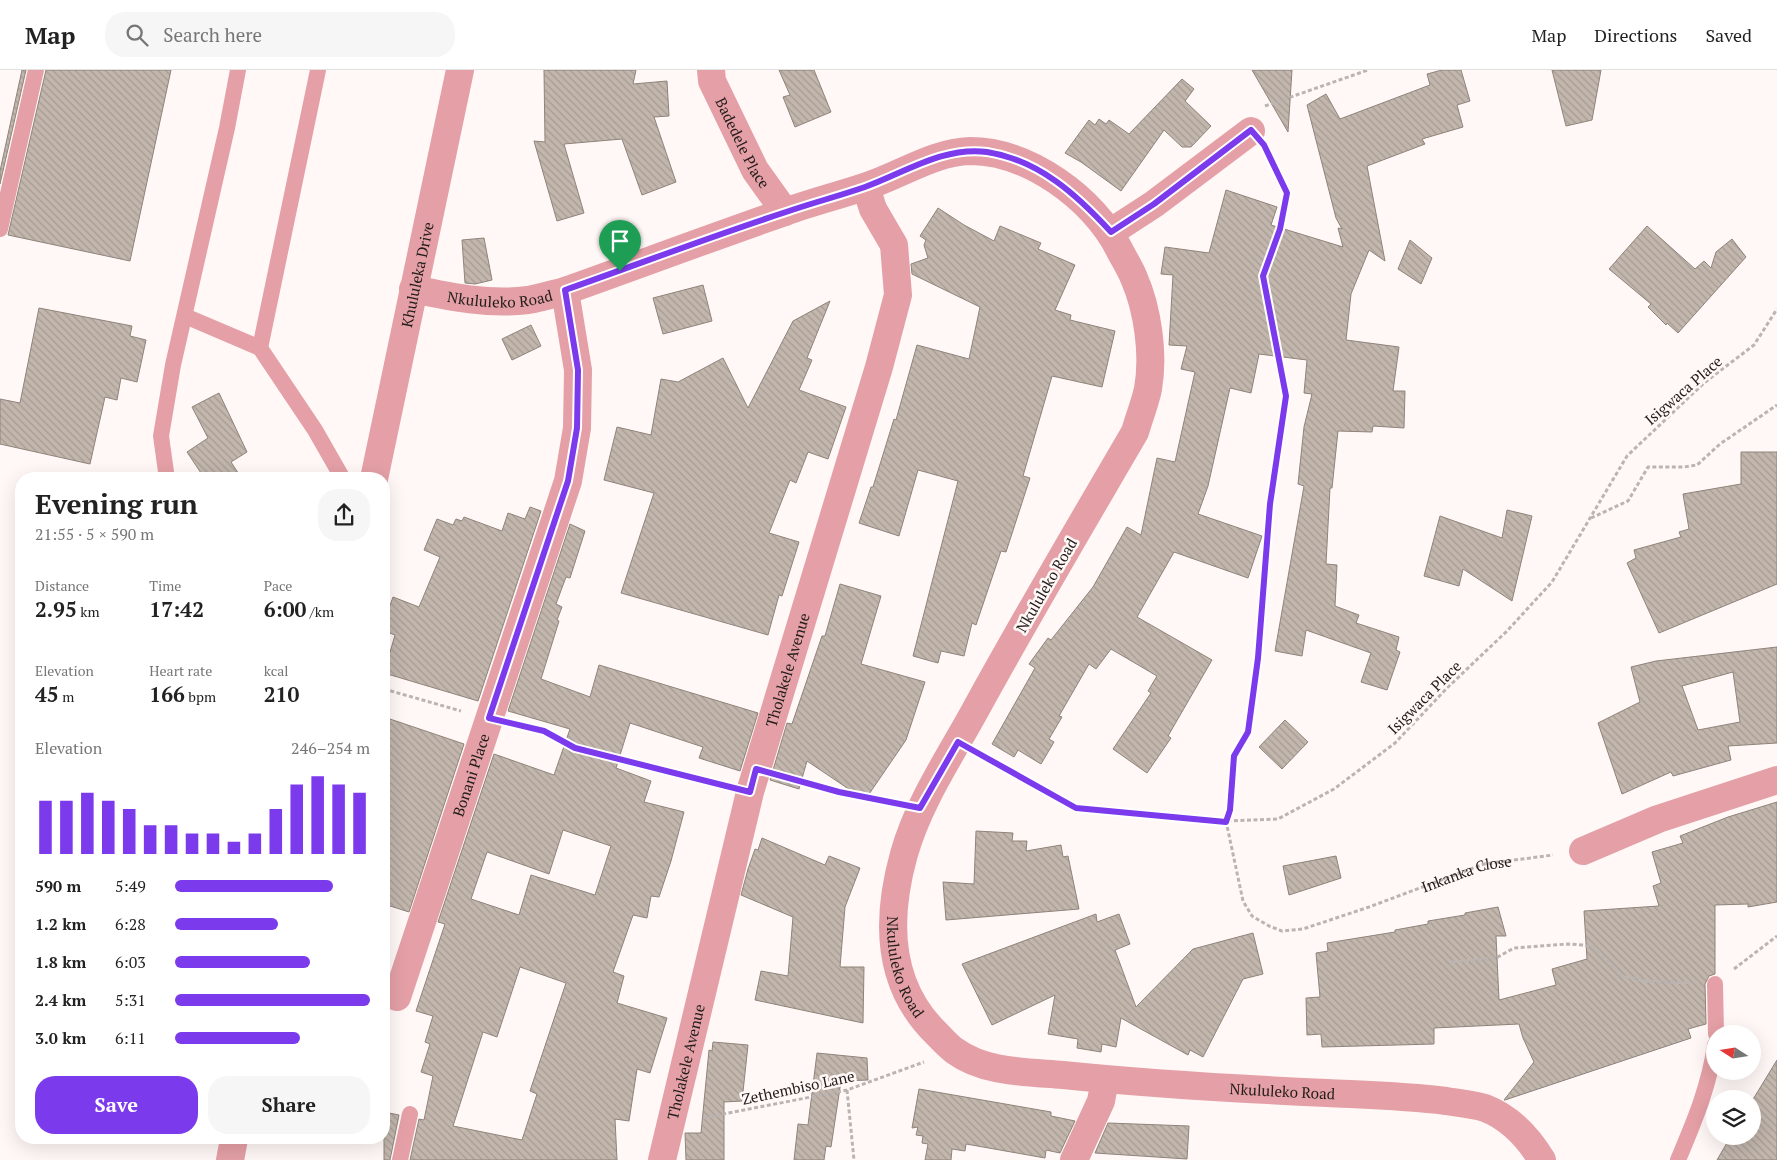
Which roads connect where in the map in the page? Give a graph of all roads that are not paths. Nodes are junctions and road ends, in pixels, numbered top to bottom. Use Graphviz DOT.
graph roads {
  1 [pos="36,70"];
  2 [pos="238,70"];
  3 [pos="318,70"];
  4 [pos="460,70"];
  5 [pos="711,70"];
  6 [pos="1251,130"];
  7 [pos="866,187"];
  8 [pos="784,212"];
  9 [pos="0,229"];
  10 [pos="1111,232"];
  11 [pos="413,289"];
  12 [pos="565,290"];
  13 [pos="185,316"];
  14 [pos="260,348"];
  15 [pos="166,472"];
  16 [pos="339,472"];
  17 [pos="375,472"];
  18 [pos="1777,780"];
  19 [pos="1583,851"];
  20 [pos="1715,984"];
  21 [pos="397,997"];
  22 [pos="1716,1025"];
  23 [pos="1105,1080"];
  24 [pos="1708,1080"];
  25 [pos="410,1114"];
  26 [pos="233,1144"];
  27 [pos="230,1160"];
  28 [pos="400,1160"];
  29 [pos="662,1160"];
  30 [pos="1074,1160"];
  31 [pos="1542,1160"];
  32 [pos="1678,1160"];
  1 -- 9 [label="lane"];
  2 -- 13 [label="lane"];
  3 -- 14 [label="lane"];
  4 -- 11 [label="street, Khululeka Drive"];
  5 -- 8 [label="street, Badedele Place"];
  6 -- 10 [label="street"];
  7 -- 8 [label="street, Nkululeko Road"];
  7 -- 10 [label="street, Nkululeko Road"];
  7 -- 29 [label="street, Tholakele Avenue"];
  8 -- 12 [label="street, Nkululeko Road"];
  10 -- 23 [label="street, Nkululeko Road"];
  11 -- 12 [label="street, Nkululeko Road"];
  11 -- 17 [label="street, Khululeka Drive"];
  12 -- 21 [label="street, Bonani Place"];
  13 -- 14 [label="lane"];
  13 -- 15 [label="lane"];
  14 -- 16 [label="lane"];
  18 -- 19 [label="street"];
  20 -- 22 [label="lane"];
  23 -- 30 [label="street"];
  23 -- 31 [label="street, Nkululeko Road"];
  24 -- 32 [label="lane"];
  25 -- 28 [label="lane"];
  26 -- 27 [label="street"];
}
